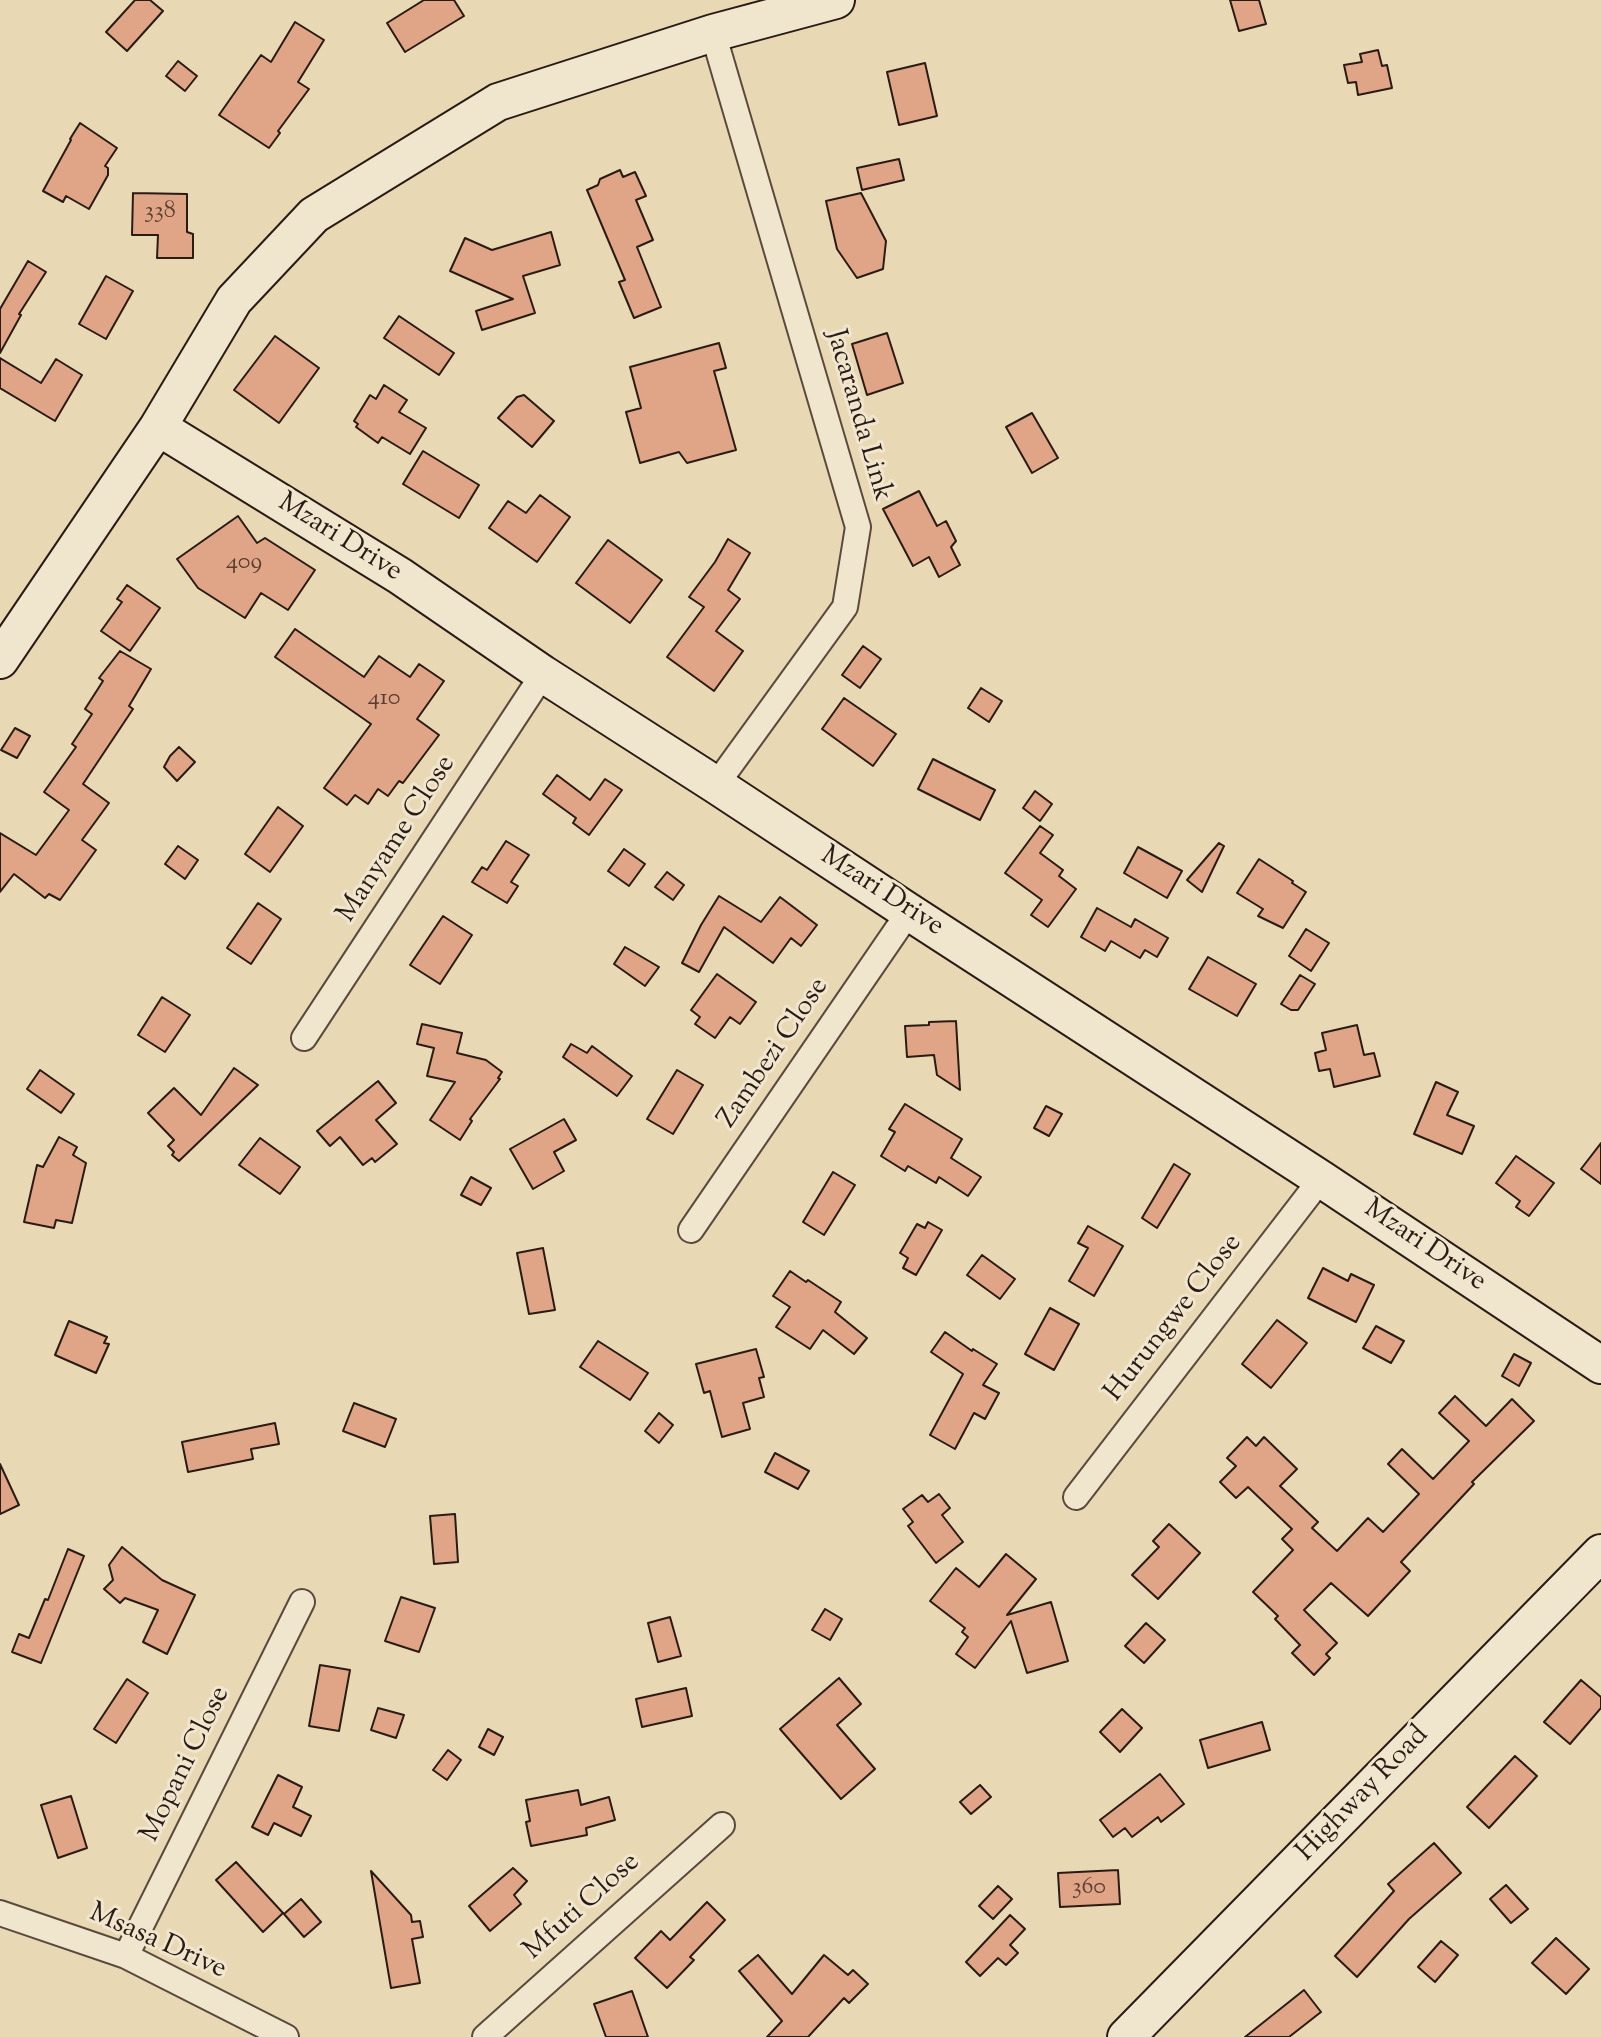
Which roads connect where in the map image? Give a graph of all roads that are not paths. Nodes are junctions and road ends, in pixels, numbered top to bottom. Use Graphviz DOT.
graph roads {
  1 [pos="813,3"];
  2 [pos="713,33"];
  3 [pos="158,427"];
  4 [pos="0,660"];
  5 [pos="543,674"];
  6 [pos="716,785"];
  7 [pos="909,912"];
  8 [pos="304,1038"];
  9 [pos="1321,1179"];
  10 [pos="691,1230"];
  11 [pos="1601,1365"];
  12 [pos="1076,1497"];
  13 [pos="1601,1553"];
  14 [pos="302,1602"];
  15 [pos="722,1825"];
  16 [pos="0,1913"];
  17 [pos="126,1956"];
  18 [pos="286,2037"];
  19 [pos="485,2037"];
  20 [pos="1126,2037"];
  1 -- 2 [label="street"];
  2 -- 3 [label="street"];
  2 -- 6 [label="street, Jacaranda Link"];
  3 -- 4 [label="street"];
  3 -- 5 [label="street, Mzari Drive"];
  5 -- 6 [label="street, Mzari Drive"];
  5 -- 8 [label="street, Manyame Close"];
  6 -- 7 [label="street, Mzari Drive"];
  7 -- 9 [label="street, Mzari Drive"];
  7 -- 10 [label="street, Zambezi Close"];
  9 -- 11 [label="street, Mzari Drive"];
  9 -- 12 [label="street, Hurungwe Close"];
  13 -- 20 [label="street, Highway Road"];
  14 -- 17 [label="street, Mopani Close"];
  15 -- 19 [label="street, Mfuti Close"];
  16 -- 17 [label="street, Msasa Drive"];
  17 -- 18 [label="street, Msasa Drive"];
}
